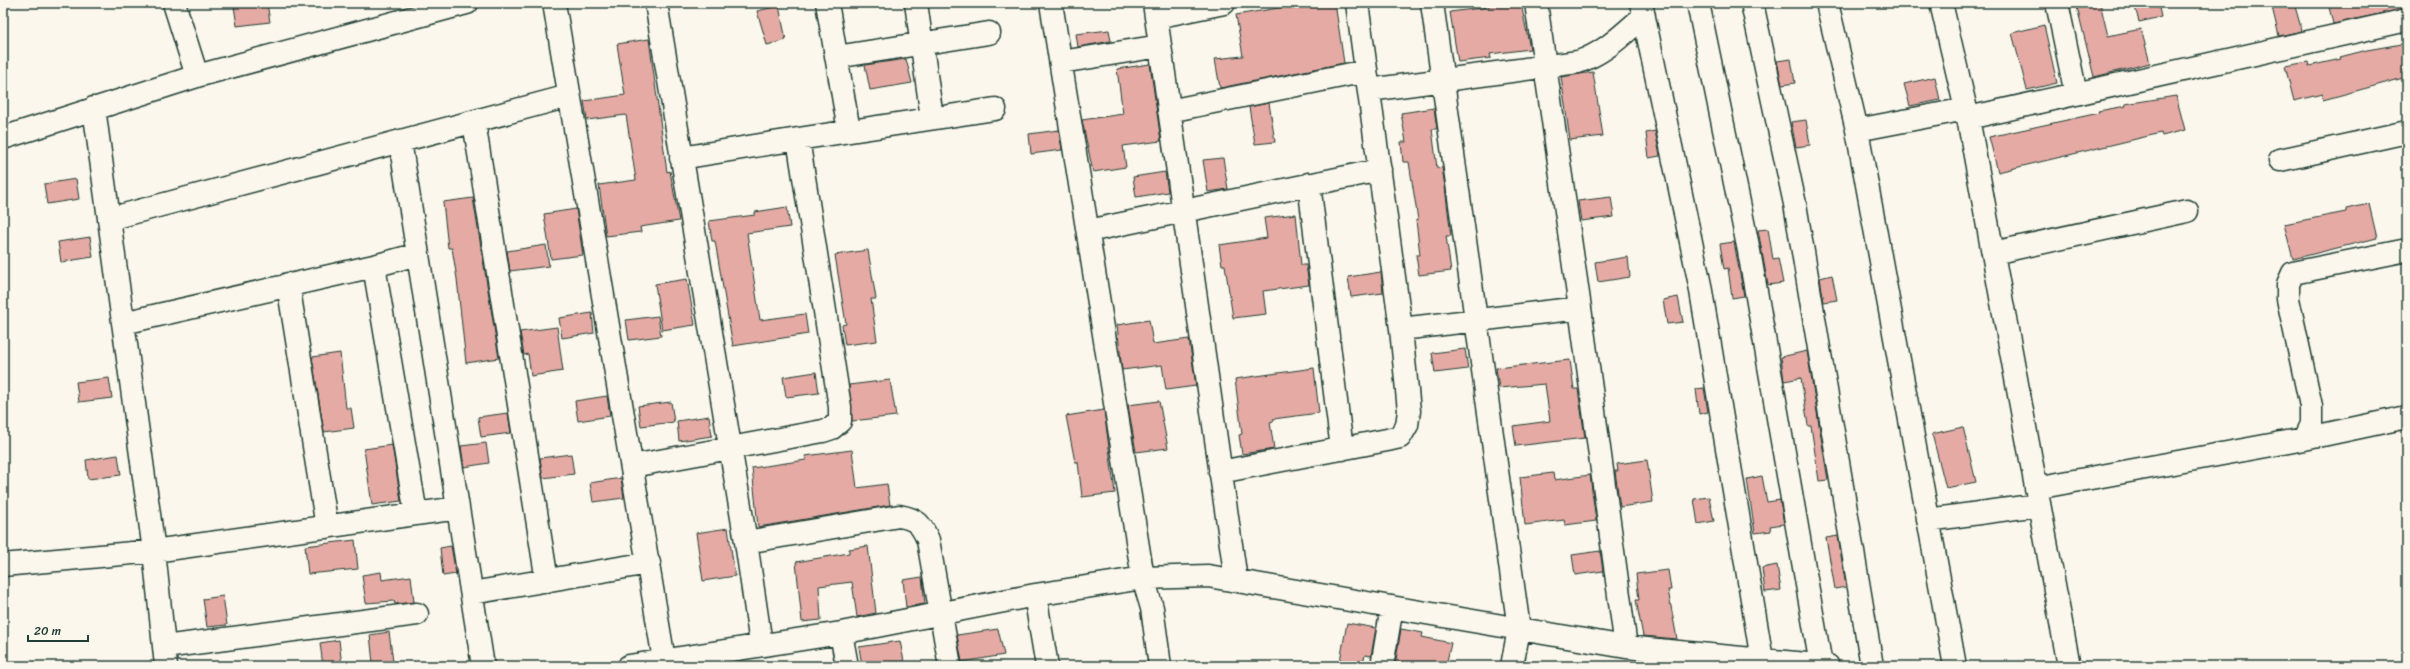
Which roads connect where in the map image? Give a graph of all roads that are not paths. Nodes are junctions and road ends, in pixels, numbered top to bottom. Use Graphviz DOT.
graph roads {
  1 [pos="174,3"];
  2 [pos="467,3"];
  3 [pos="554,3"];
  4 [pos="656,3"];
  5 [pos="827,3"];
  6 [pos="916,3"];
  7 [pos="1051,3"];
  8 [pos="1224,3"];
  9 [pos="1357,3"];
  10 [pos="1432,3"];
  11 [pos="1536,3"];
  12 [pos="1698,3"];
  13 [pos="1752,3"];
  14 [pos="1827,3"];
  15 [pos="1941,3"];
  16 [pos="2056,3"];
  17 [pos="410,10"];
  18 [pos="1155,10"];
  19 [pos="1642,10"];
  20 [pos="2407,20"];
  21 [pos="989,33"];
  22 [pos="922,44"];
  23 [pos="1160,46"];
  24 [pos="836,57"];
  25 [pos="1060,62"];
  26 [pos="1546,66"];
  27 [pos="197,76"];
  28 [pos="1442,78"];
  29 [pos="1368,80"];
  30 [pos="2076,94"];
  31 [pos="569,96"];
  32 [pos="94,108"];
  33 [pos="995,109"];
  34 [pos="1169,111"];
  35 [pos="1967,114"];
  36 [pos="932,118"];
  37 [pos="474,122"];
  38 [pos="1857,130"];
  39 [pos="849,131"];
  40 [pos="2407,132"];
  41 [pos="3,138"];
  42 [pos="798,139"];
  43 [pos="400,141"];
  44 [pos="681,158"];
  45 [pos="2280,160"];
  46 [pos="1380,170"];
  47 [pos="1309,184"];
  48 [pos="1183,211"];
  49 [pos="2187,211"];
  50 [pos="109,219"];
  51 [pos="1088,231"];
  52 [pos="2407,250"];
  53 [pos="1993,253"];
  54 [pos="418,254"];
  55 [pos="374,266"];
  56 [pos="288,284"];
  57 [pos="1580,308"];
  58 [pos="1477,321"];
  59 [pos="123,323"];
  60 [pos="1401,329"];
  61 [pos="2407,417"];
  62 [pos="2304,439"];
  63 [pos="728,448"];
  64 [pos="1342,449"];
  65 [pos="632,466"];
  66 [pos="1220,472"];
  67 [pos="2038,497"];
  68 [pos="458,508"];
  69 [pos="416,514"];
  70 [pos="1928,520"];
  71 [pos="327,526"];
  72 [pos="746,542"];
  73 [pos="154,551"];
  74 [pos="649,563"];
  75 [pos="3,565"];
  76 [pos="1143,578"];
  77 [pos="1236,580"];
  78 [pos="547,581"];
  79 [pos="472,593"];
  80 [pos="1035,595"];
  81 [pos="1392,607"];
  82 [pos="942,612"];
  83 [pos="417,614"];
  84 [pos="1518,629"];
  85 [pos="841,633"];
  86 [pos="761,644"];
  87 [pos="1639,654"];
  88 [pos="165,656"];
  89 [pos="1762,662"];
  90 [pos="665,663"];
  91 [pos="483,666"];
  92 [pos="629,666"];
  93 [pos="847,666"];
  94 [pos="950,666"];
  95 [pos="1047,666"];
  96 [pos="1160,666"];
  97 [pos="1382,666"];
  98 [pos="1512,666"];
  99 [pos="1824,666"];
  100 [pos="1872,666"];
  101 [pos="1955,666"];
  102 [pos="2069,666"];
  1 -- 27 [label="street"];
  2 -- 17 [label="street"];
  3 -- 31 [label="street"];
  4 -- 44 [label="street"];
  5 -- 24 [label="street"];
  6 -- 22 [label="street"];
  7 -- 25 [label="street"];
  8 -- 18 [label="street"];
  9 -- 29 [label="street"];
  10 -- 28 [label="street"];
  11 -- 26 [label="street"];
  12 -- 99 [label="street"];
  13 -- 100 [label="street"];
  14 -- 38 [label="street"];
  15 -- 35 [label="street"];
  16 -- 30 [label="street"];
  17 -- 27 [label="street"];
  18 -- 23 [label="street"];
  19 -- 26 [label="street"];
  19 -- 89 [label="street"];
  20 -- 30 [label="street"];
  21 -- 22 [label="street"];
  22 -- 24 [label="street"];
  22 -- 36 [label="street"];
  23 -- 25 [label="street"];
  23 -- 34 [label="street"];
  24 -- 39 [label="street"];
  25 -- 51 [label="street"];
  26 -- 28 [label="street"];
  26 -- 57 [label="street"];
  27 -- 32 [label="street"];
  28 -- 29 [label="street"];
  28 -- 58 [label="street"];
  29 -- 34 [label="street"];
  29 -- 46 [label="street"];
  30 -- 35 [label="street"];
  31 -- 37 [label="street"];
  31 -- 65 [label="street"];
  32 -- 41 [label="street"];
  32 -- 50 [label="street"];
  33 -- 36 [label="street"];
  34 -- 48 [label="street"];
  35 -- 38 [label="street"];
  35 -- 53 [label="street"];
  36 -- 39 [label="street"];
  37 -- 43 [label="street"];
  37 -- 78 [label="street"];
  38 -- 70 [label="street"];
  39 -- 42 [label="street"];
  40 -- 45 [label="street"];
  42 -- 44 [label="street"];
  42 -- 63 [label="street"];
  43 -- 50 [label="street"];
  43 -- 54 [label="street"];
  44 -- 63 [label="street"];
  46 -- 47 [label="street"];
  46 -- 60 [label="street"];
  47 -- 48 [label="street"];
  47 -- 64 [label="street"];
  48 -- 51 [label="street"];
  48 -- 66 [label="street"];
  49 -- 53 [label="street"];
  50 -- 59 [label="street"];
  51 -- 76 [label="street"];
  52 -- 62 [label="street"];
  53 -- 67 [label="street"];
  54 -- 55 [label="street"];
  54 -- 68 [label="street"];
  55 -- 56 [label="street"];
  55 -- 69 [label="street"];
  56 -- 59 [label="street"];
  56 -- 71 [label="street"];
  57 -- 58 [label="street"];
  57 -- 87 [label="street"];
  58 -- 60 [label="street"];
  58 -- 84 [label="street"];
  59 -- 73 [label="street"];
  60 -- 64 [label="street"];
  61 -- 62 [label="street"];
  62 -- 67 [label="street"];
  63 -- 65 [label="street"];
  63 -- 72 [label="street"];
  64 -- 66 [label="street"];
  65 -- 74 [label="street"];
  66 -- 77 [label="street"];
  67 -- 70 [label="street"];
  67 -- 102 [label="street"];
  68 -- 69 [label="street"];
  68 -- 79 [label="street"];
  69 -- 71 [label="street"];
  70 -- 101 [label="street"];
  71 -- 73 [label="street"];
  72 -- 82 [label="street"];
  72 -- 86 [label="street"];
  73 -- 75 [label="street"];
  73 -- 88 [label="street"];
  74 -- 78 [label="street"];
  74 -- 90 [label="street"];
  76 -- 77 [label="street"];
  76 -- 80 [label="street"];
  76 -- 96 [label="street"];
  77 -- 81 [label="street"];
  78 -- 79 [label="street"];
  79 -- 91 [label="street"];
  80 -- 82 [label="street"];
  80 -- 95 [label="street"];
  81 -- 84 [label="street"];
  81 -- 97 [label="street"];
  82 -- 85 [label="street"];
  82 -- 94 [label="street"];
  83 -- 88 [label="street"];
  84 -- 87 [label="street"];
  84 -- 98 [label="street"];
  85 -- 86 [label="street"];
  85 -- 93 [label="street"];
  86 -- 90 [label="street"];
  87 -- 89 [label="street"];
  89 -- 99 [label="street"];
  90 -- 92 [label="street"];
}
